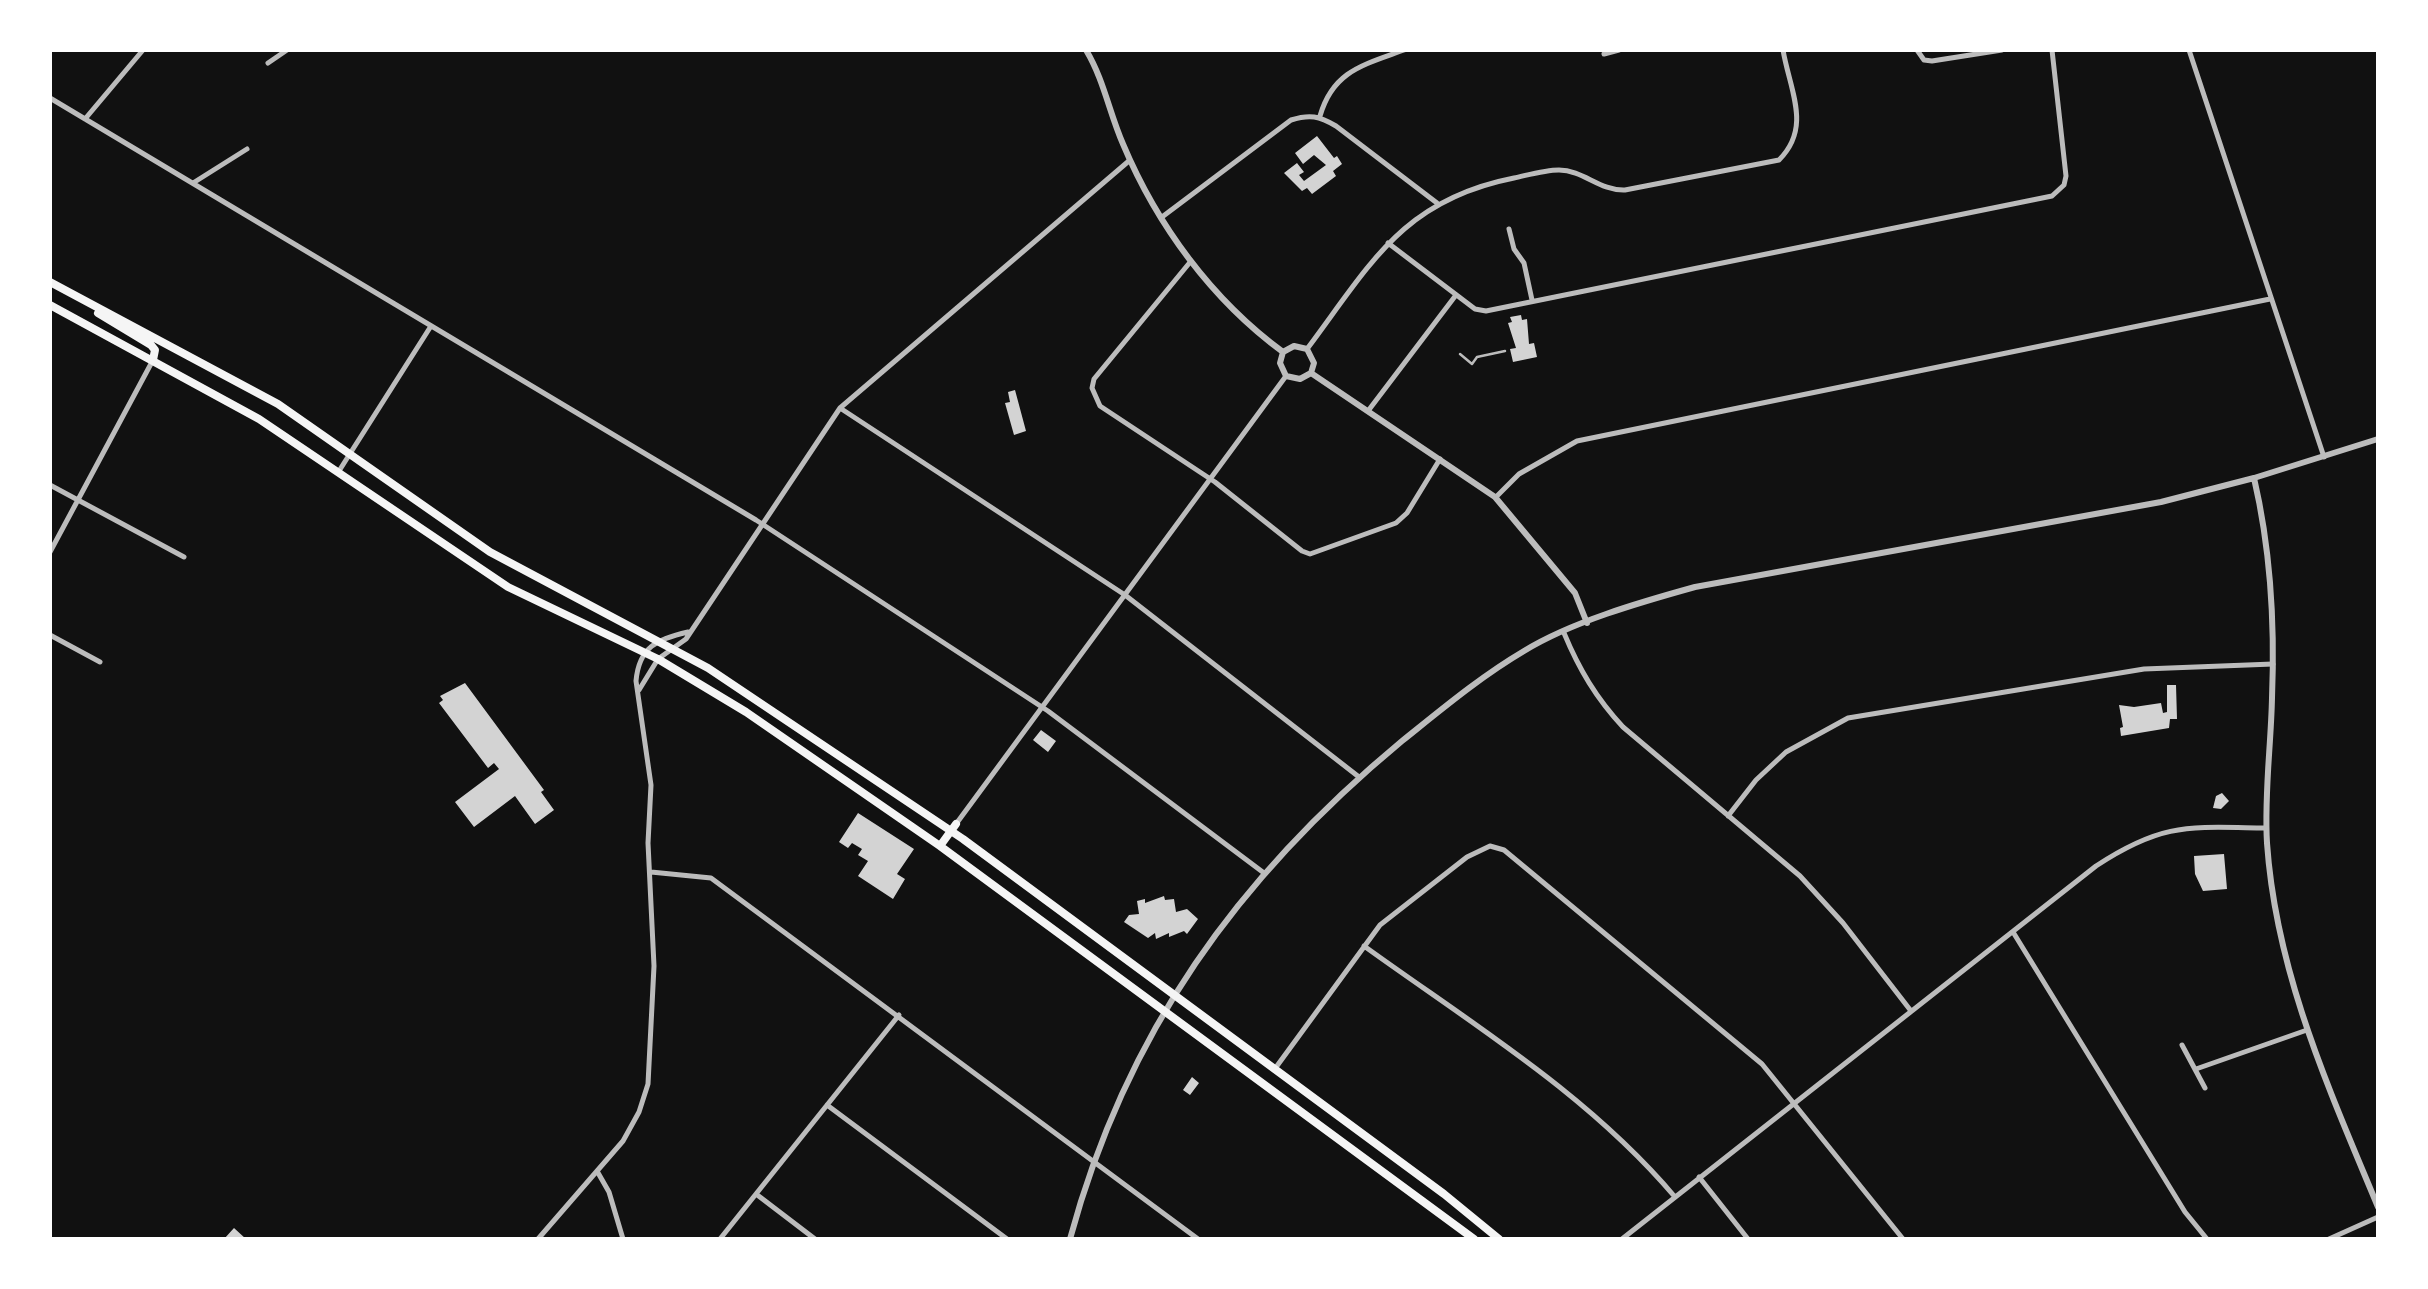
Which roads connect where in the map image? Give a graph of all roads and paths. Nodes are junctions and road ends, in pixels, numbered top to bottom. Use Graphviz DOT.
graph roads {
  1 [pos="143,50"];
  2 [pos="286,50"];
  3 [pos="1086,50"];
  4 [pos="1404,50"];
  5 [pos="1619,50"];
  6 [pos="1783,50"];
  7 [pos="1917,50"];
  8 [pos="2002,50"];
  9 [pos="2052,50"];
  10 [pos="2189,50"];
  11 [pos="1604,54"];
  12 [pos="268,64"];
  13 [pos="50,98"];
  14 [pos="1320,116"];
  15 [pos="85,120"];
  16 [pos="246,149"];
  17 [pos="1130,160"];
  18 [pos="192,184"];
  19 [pos="1437,204"];
  20 [pos="1162,217"];
  21 [pos="1509,229"];
  22 [pos="1388,243"];
  23 [pos="1191,261"];
  24 [pos="50,282"];
  25 [pos="1456,295"];
  26 [pos="79,298"];
  27 [pos="2270,299"];
  28 [pos="1532,300"];
  29 [pos="50,305"];
  30 [pos="431,326"];
  31 [pos="1307,349"];
  32 [pos="1505,351"];
  33 [pos="1283,352"];
  34 [pos="1460,354"];
  35 [pos="153,360"];
  36 [pos="1311,373"];
  37 [pos="1286,376"];
  38 [pos="840,408"];
  39 [pos="1368,412"];
  40 [pos="2378,439"];
  41 [pos="350,454"];
  42 [pos="2324,457"];
  43 [pos="1440,459"];
  44 [pos="339,472"];
  45 [pos="2254,478"];
  46 [pos="1210,479"];
  47 [pos="50,485"];
  48 [pos="1495,497"];
  49 [pos="78,499"];
  50 [pos="762,524"];
  51 [pos="50,552"];
  52 [pos="184,557"];
  53 [pos="1125,595"];
  54 [pos="1587,622"];
  55 [pos="688,632"];
  56 [pos="1564,633"];
  57 [pos="50,635"];
  58 [pos="660,642"];
  59 [pos="673,648"];
  60 [pos="644,652"];
  61 [pos="658,659"];
  62 [pos="100,662"];
  63 [pos="2273,664"];
  64 [pos="638,690"];
  65 [pos="1042,707"];
  66 [pos="1359,777"];
  67 [pos="1728,816"];
  68 [pos="954,828"];
  69 [pos="2266,828"];
  70 [pos="940,846"];
  71 [pos="650,872"];
  72 [pos="1264,873"];
  73 [pos="2013,932"];
  74 [pos="1364,946"];
  75 [pos="1172,996"];
  76 [pos="1911,1010"];
  77 [pos="1163,1011"];
  78 [pos="899,1015"];
  79 [pos="2306,1030"];
  80 [pos="2182,1045"];
  81 [pos="2196,1069"];
  82 [pos="1274,1070"];
  83 [pos="2205,1088"];
  84 [pos="1795,1103"];
  85 [pos="827,1104"];
  86 [pos="1094,1161"];
  87 [pos="598,1171"];
  88 [pos="1699,1177"];
  89 [pos="756,1194"];
  90 [pos="1675,1196"];
  91 [pos="2378,1207"];
  92 [pos="2378,1217"];
  93 [pos="724,1238"];
  94 [pos="538,1239"];
  95 [pos="623,1239"];
  96 [pos="814,1239"];
  97 [pos="1007,1239"];
  98 [pos="1070,1239"];
  99 [pos="1198,1239"];
  100 [pos="1474,1239"];
  101 [pos="1498,1239"];
  102 [pos="1622,1239"];
  103 [pos="1748,1239"];
  104 [pos="1903,1239"];
  105 [pos="2206,1239"];
  106 [pos="2329,1239"];
  1 -- 15 [label="street"];
  2 -- 12 [label="street"];
  3 -- 17 [label="street"];
  4 -- 14 [label="street"];
  5 -- 11 [label="street"];
  6 -- 19 [label="street"];
  7 -- 8 [label="street"];
  9 -- 28 [label="street"];
  10 -- 27 [label="street"];
  13 -- 15 [label="street"];
  14 -- 19 [label="street"];
  14 -- 20 [label="street"];
  15 -- 18 [label="street"];
  16 -- 18 [label="street"];
  17 -- 20 [label="street"];
  17 -- 38 [label="street"];
  18 -- 30 [label="street"];
  19 -- 22 [label="street"];
  20 -- 23 [label="street"];
  21 -- 28 [label="street"];
  22 -- 25 [label="street"];
  22 -- 31 [label="street"];
  23 -- 33 [label="street"];
  23 -- 46 [label="street"];
  24 -- 26 [label="highway"];
  25 -- 28 [label="street"];
  25 -- 39 [label="street"];
  26 -- 35 [label="highway"];
  26 -- 41 [label="highway"];
  27 -- 42 [label="street"];
  27 -- 48 [label="street"];
  29 -- 35 [label="highway"];
  30 -- 41 [label="street"];
  30 -- 50 [label="street"];
  31 -- 33 [label="street"];
  31 -- 36 [label="street"];
  32 -- 34 [label="lane"];
  33 -- 37 [label="street"];
  35 -- 44 [label="highway"];
  35 -- 49 [label="street"];
  36 -- 37 [label="street"];
  36 -- 39 [label="street"];
  37 -- 46 [label="street"];
  38 -- 50 [label="street"];
  38 -- 53 [label="street"];
  39 -- 43 [label="street"];
  40 -- 42 [label="street"];
  41 -- 44 [label="street"];
  41 -- 58 [label="highway"];
  42 -- 45 [label="street"];
  43 -- 46 [label="street"];
  43 -- 48 [label="street"];
  44 -- 60 [label="highway"];
  45 -- 54 [label="street"];
  45 -- 63 [label="street"];
  46 -- 53 [label="street"];
  47 -- 49 [label="street"];
  48 -- 54 [label="street"];
  49 -- 51 [label="street"];
  49 -- 52 [label="street"];
  50 -- 55 [label="street"];
  50 -- 65 [label="street"];
  53 -- 65 [label="street"];
  53 -- 66 [label="street"];
  54 -- 56 [label="street"];
  55 -- 58 [label="street"];
  55 -- 59 [label="street"];
  56 -- 66 [label="street"];
  56 -- 67 [label="street"];
  57 -- 62 [label="street"];
  58 -- 59 [label="highway"];
  58 -- 60 [label="street"];
  59 -- 61 [label="street"];
  59 -- 68 [label="highway"];
  60 -- 61 [label="highway"];
  60 -- 64 [label="street"];
  61 -- 64 [label="street"];
  61 -- 70 [label="highway"];
  63 -- 67 [label="street"];
  63 -- 69 [label="street"];
  64 -- 71 [label="street"];
  65 -- 68 [label="street"];
  65 -- 72 [label="street"];
  66 -- 72 [label="street"];
  67 -- 76 [label="street"];
  68 -- 70 [label="highway"];
  68 -- 75 [label="highway"];
  69 -- 73 [label="street"];
  69 -- 79 [label="street"];
  70 -- 77 [label="highway"];
  71 -- 78 [label="street"];
  71 -- 87 [label="street"];
  72 -- 75 [label="street"];
  73 -- 76 [label="street"];
  73 -- 105 [label="street"];
  74 -- 82 [label="street"];
  74 -- 84 [label="street"];
  74 -- 90 [label="street"];
  75 -- 77 [label="street"];
  75 -- 82 [label="highway"];
  76 -- 84 [label="street"];
  77 -- 86 [label="street"];
  77 -- 100 [label="highway"];
  78 -- 85 [label="street"];
  78 -- 86 [label="street"];
  79 -- 81 [label="street"];
  79 -- 91 [label="street"];
  80 -- 81 [label="street"];
  81 -- 83 [label="street"];
  82 -- 101 [label="highway"];
  84 -- 88 [label="street"];
  84 -- 104 [label="street"];
  85 -- 89 [label="street"];
  85 -- 97 [label="street"];
  86 -- 98 [label="street"];
  86 -- 99 [label="street"];
  87 -- 94 [label="street"];
  87 -- 95 [label="street"];
  88 -- 90 [label="street"];
  88 -- 103 [label="street"];
  89 -- 93 [label="street"];
  89 -- 96 [label="street"];
  90 -- 102 [label="street"];
  92 -- 106 [label="street"];
}
